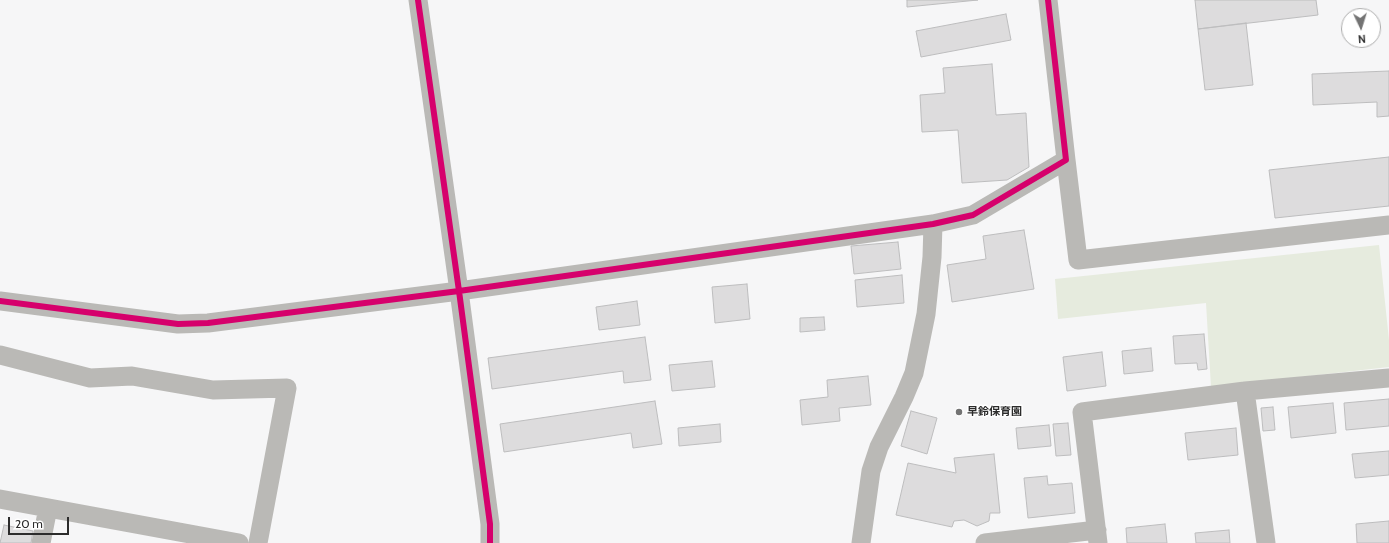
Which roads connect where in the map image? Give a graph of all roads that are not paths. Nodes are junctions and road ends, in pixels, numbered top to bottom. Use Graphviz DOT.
graph roads {
  1 [pos="418,0"];
  2 [pos="1048,0"];
  3 [pos="1066,160"];
  4 [pos="933,224"];
  5 [pos="1389,225"];
  6 [pos="459,291"];
  7 [pos="0,301"];
  8 [pos="0,355"];
  9 [pos="1389,378"];
  10 [pos="1244,391"];
  11 [pos="0,499"];
  12 [pos="48,508"];
  13 [pos="1097,536"];
  14 [pos="41,543"];
  15 [pos="239,543"];
  16 [pos="258,543"];
  17 [pos="490,543"];
  18 [pos="860,543"];
  19 [pos="985,543"];
  20 [pos="1266,543"];
  1 -- 6 [label="street"];
  2 -- 3 [label="street"];
  3 -- 4 [label="street"];
  3 -- 5 [label="street"];
  4 -- 6 [label="street"];
  4 -- 18 [label="street"];
  6 -- 7 [label="street"];
  6 -- 17 [label="street"];
  8 -- 16 [label="street"];
  9 -- 10 [label="street"];
  10 -- 13 [label="street"];
  10 -- 20 [label="street"];
  11 -- 12 [label="street"];
  12 -- 14 [label="street"];
  12 -- 15 [label="street"];
  13 -- 19 [label="street"];
}
